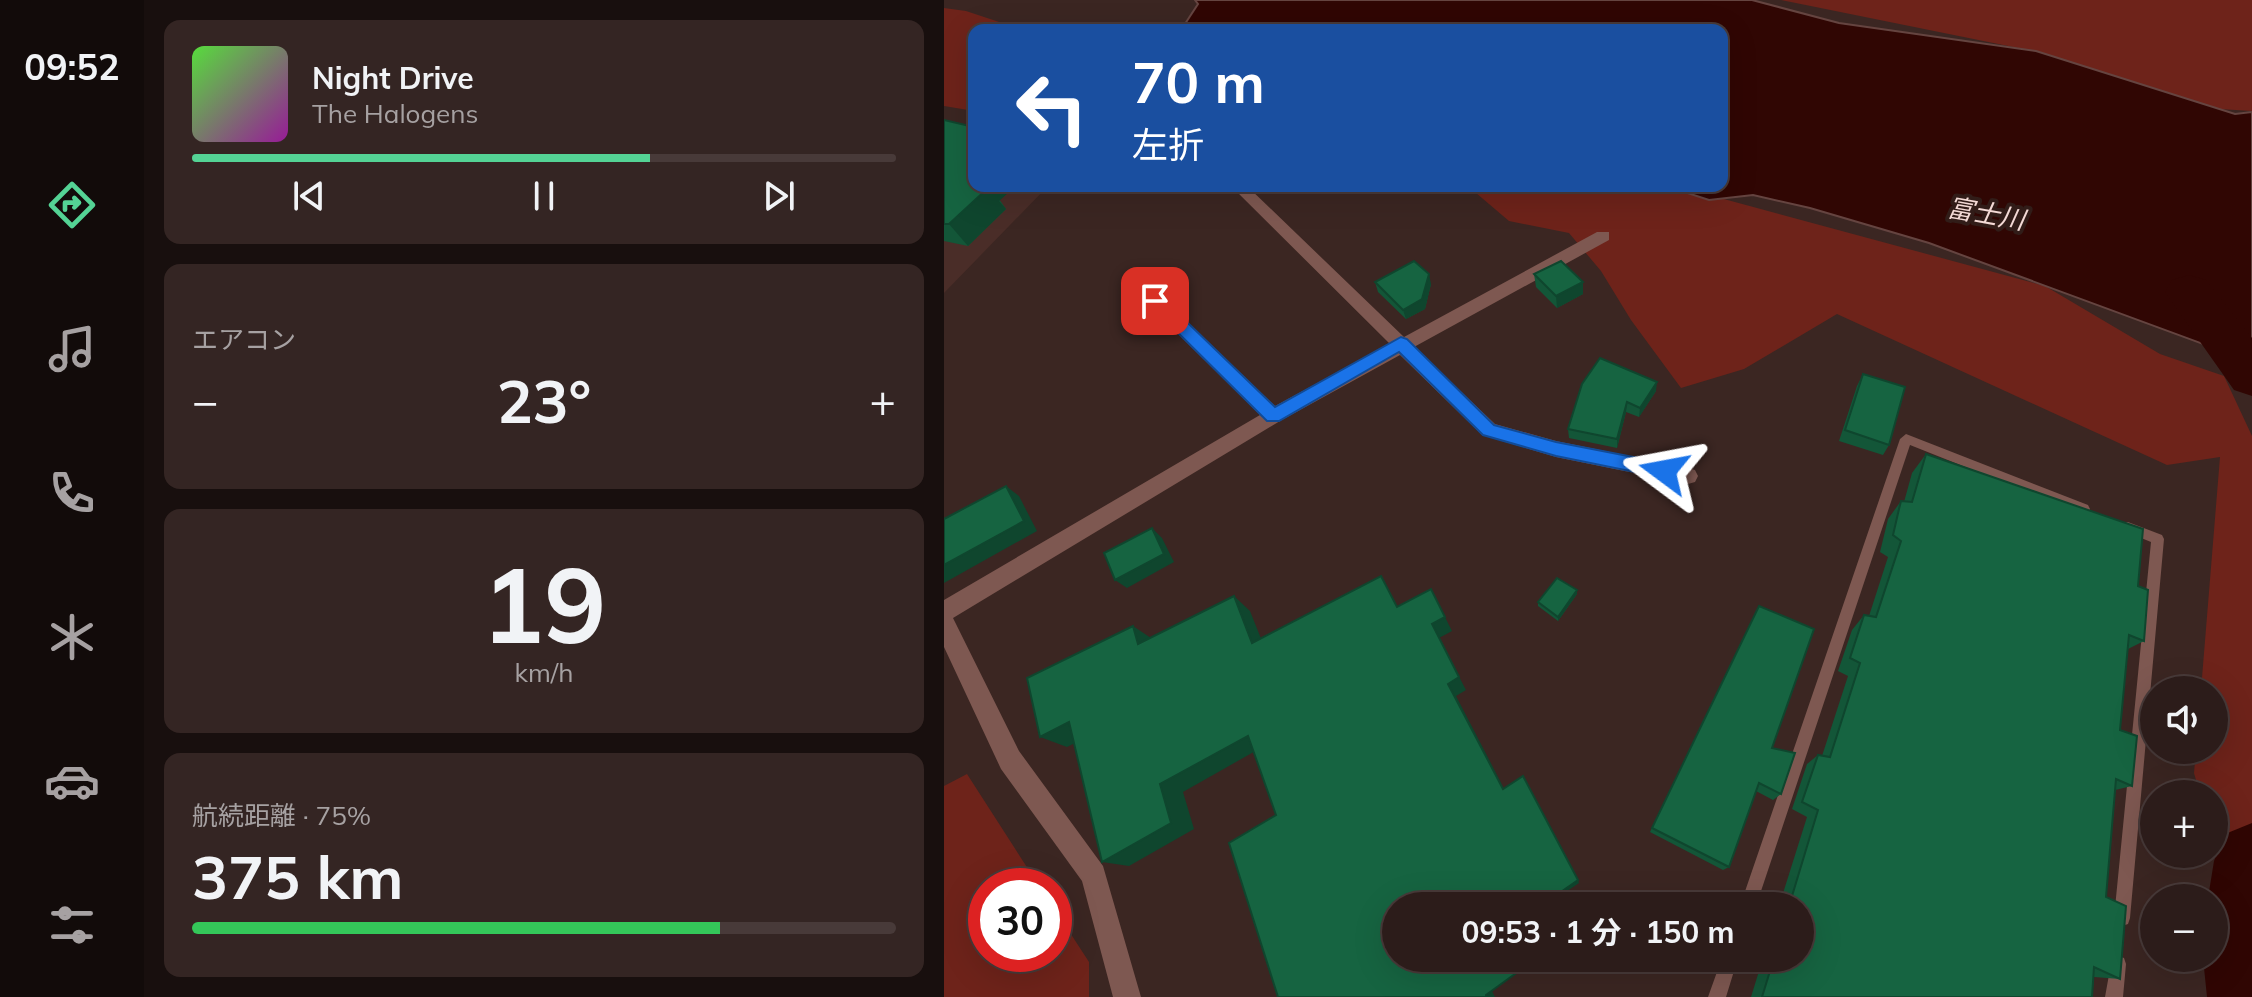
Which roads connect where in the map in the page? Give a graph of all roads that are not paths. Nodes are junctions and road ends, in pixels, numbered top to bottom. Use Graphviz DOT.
graph roads {
  1 [pos="1244,192"];
  2 [pos="1603,236"];
  3 [pos="1155,301"];
  4 [pos="1401,343"];
  5 [pos="1273,416"];
  6 [pos="1688,476"];
  7 [pos="2098,515"];
  8 [pos="2113,521"];
  9 [pos="944,612"];
  10 [pos="944,623"];
  11 [pos="1753,892"];
  12 [pos="2120,934"];
  13 [pos="2119,950"];
  14 [pos="1725,972"];
  15 [pos="1127,997"];
  16 [pos="1717,997"];
  17 [pos="2114,997"];
  1 -- 4 [label="street"];
  2 -- 4 [label="street"];
  3 -- 5 [label="street"];
  4 -- 5 [label="street"];
  4 -- 6 [label="street"];
  5 -- 9 [label="street"];
  7 -- 11 [label="lane"];
  8 -- 12 [label="lane"];
  10 -- 15 [label="street"];
  13 -- 17 [label="lane"];
  14 -- 16 [label="lane"];
}
